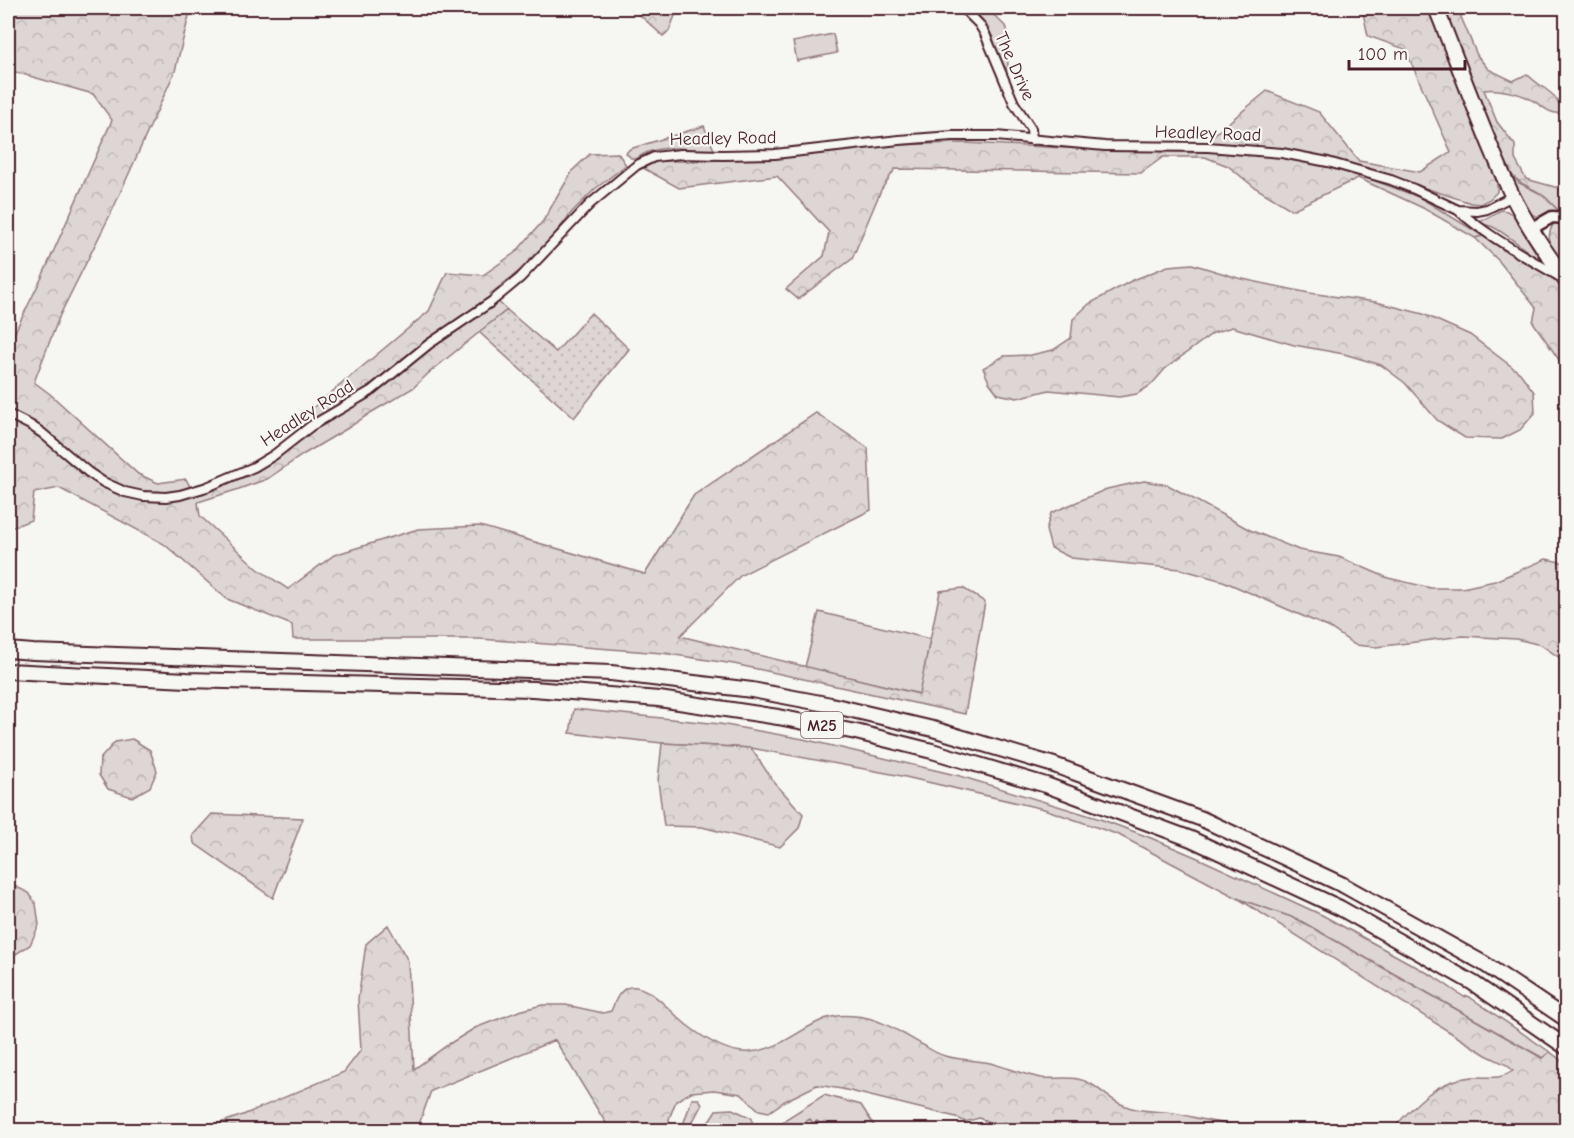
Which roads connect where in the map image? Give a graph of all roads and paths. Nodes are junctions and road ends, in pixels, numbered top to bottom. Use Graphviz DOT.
graph roads {
  1 [pos="963,8"];
  2 [pos="1436,8"];
  3 [pos="1032,140"];
  4 [pos="1513,196"];
  5 [pos="1458,210"];
  6 [pos="1566,218"];
  7 [pos="1532,229"];
  8 [pos="1566,280"];
  9 [pos="8,414"];
  10 [pos="8,650"];
  11 [pos="8,671"];
  12 [pos="1566,1019"];
  13 [pos="1566,1047"];
  1 -- 3 [label="street, The Drive"];
  2 -- 4 [label="highway"];
  3 -- 5 [label="street, Headley Road"];
  3 -- 9 [label="street, Headley Road"];
  4 -- 5 [label="street, Headley Road"];
  4 -- 7 [label="highway"];
  5 -- 8 [label="street, Headley Road"];
  6 -- 7 [label="street"];
  7 -- 8 [label="highway"];
  10 -- 12 [label="highway, M25"];
  11 -- 13 [label="highway, M25"];
}
